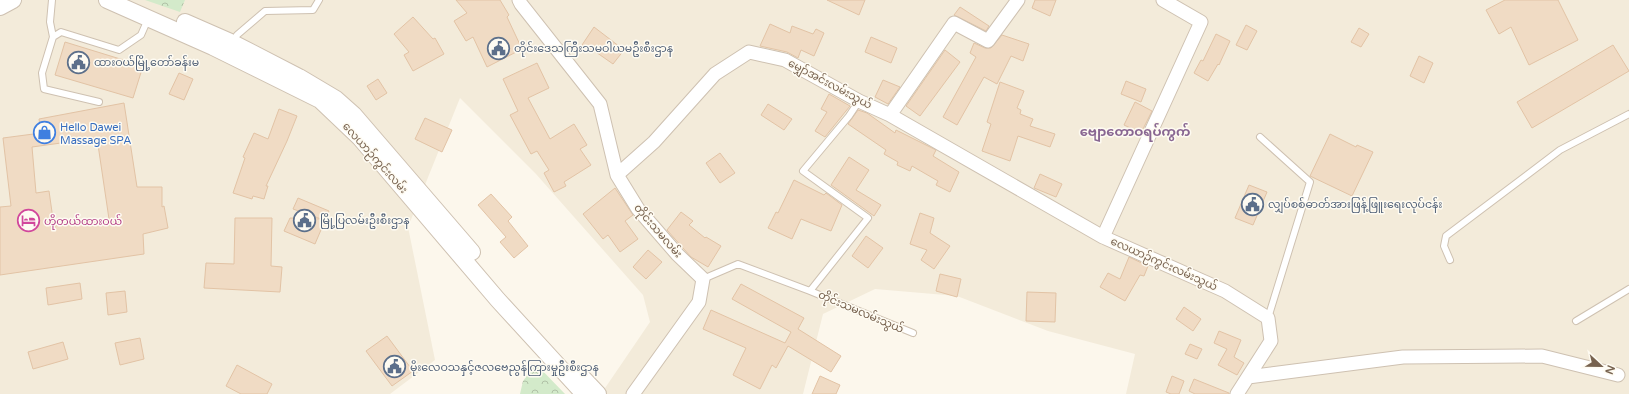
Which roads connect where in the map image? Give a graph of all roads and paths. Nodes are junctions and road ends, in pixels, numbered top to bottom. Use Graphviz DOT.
graph roads {
  1 [pos="13,0"];
  2 [pos="52,0"];
  3 [pos="107,0"];
  4 [pos="132,0"];
  5 [pos="319,0"];
  6 [pos="519,0"];
  7 [pos="1018,0"];
  8 [pos="1163,0"];
  9 [pos="0,7"];
  10 [pos="149,18"];
  11 [pos="53,37"];
  12 [pos="233,43"];
  13 [pos="859,101"];
  14 [pos="99,102"];
  15 [pos="1629,114"];
  16 [pos="890,115"];
  17 [pos="1260,137"];
  18 [pos="617,175"];
  19 [pos="1103,238"];
  20 [pos="1450,260"];
  21 [pos="703,279"];
  22 [pos="1629,289"];
  23 [pos="810,291"];
  24 [pos="1268,318"];
  25 [pos="1576,321"];
  26 [pos="913,333"];
  27 [pos="1618,375"];
  28 [pos="1248,377"];
  29 [pos="584,394"];
  30 [pos="598,394"];
  31 [pos="633,394"];
  32 [pos="1237,394"];
  1 -- 9 [label="street"];
  2 -- 11 [label="lane"];
  3 -- 10 [label="street, လေယာဉ်ကွင်းလမ်း"];
  4 -- 12 [label="street, လေယာဉ်ကွင်းလမ်း"];
  5 -- 12 [label="lane"];
  6 -- 18 [label="street, တိုင်းသမလမ်း"];
  7 -- 16 [label="street"];
  8 -- 19 [label="street, လေယာဉ်ကွင်းလမ်းသွယ်"];
  10 -- 11 [label="lane"];
  10 -- 29 [label="street, လေယာဉ်ကွင်းလမ်း"];
  11 -- 14 [label="lane"];
  12 -- 30 [label="street, လေယာဉ်ကွင်းလမ်း"];
  13 -- 16 [label="street, မျှော်အင်းလမ်းသွယ်"];
  13 -- 18 [label="street, မျှော်အင်းလမ်းသွယ်"];
  13 -- 23 [label="lane, တိုင်းသမလမ်းသွယ်"];
  15 -- 20 [label="lane"];
  16 -- 19 [label="street, မျှော်အင်းလမ်းသွယ်"];
  17 -- 24 [label="lane"];
  18 -- 21 [label="street, တိုင်းသမလမ်း"];
  19 -- 24 [label="street, လေယာဉ်ကွင်းလမ်းသွယ်"];
  21 -- 23 [label="lane, တိုင်းသမလမ်းသွယ်"];
  21 -- 31 [label="street"];
  22 -- 25 [label="lane"];
  23 -- 26 [label="lane, တိုင်းသမလမ်းသွယ်"];
  24 -- 28 [label="street"];
  27 -- 28 [label="street"];
  28 -- 32 [label="street"];
}
